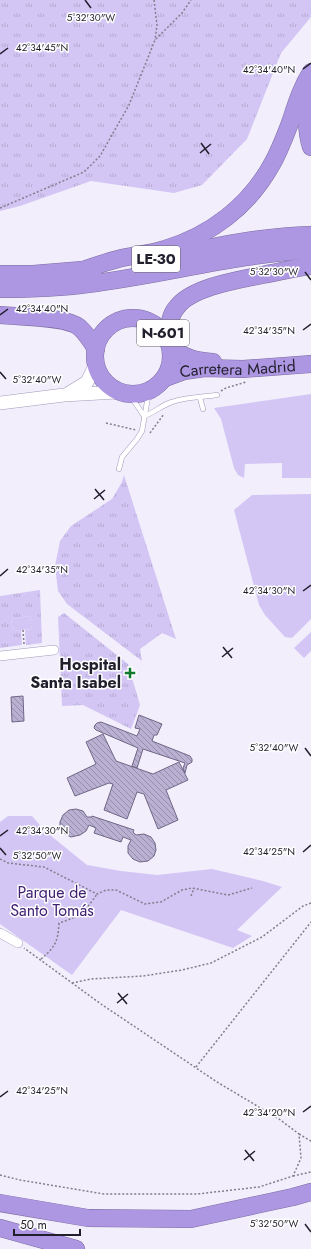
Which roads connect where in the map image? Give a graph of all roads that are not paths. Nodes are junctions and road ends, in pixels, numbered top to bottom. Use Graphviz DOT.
graph roads {
  1 [pos="311,72"];
  2 [pos="311,98"];
  3 [pos="311,147"];
  4 [pos="311,235"];
  5 [pos="311,250"];
  6 [pos="311,266"];
  7 [pos="83,270"];
  8 [pos="0,274"];
  9 [pos="0,289"];
  10 [pos="0,315"];
  11 [pos="169,343"];
  12 [pos="311,355"];
  13 [pos="96,356"];
  14 [pos="311,364"];
  15 [pos="165,378"];
  16 [pos="149,391"];
  17 [pos="122,393"];
  18 [pos="217,394"];
  19 [pos="64,395"];
  20 [pos="200,398"];
  21 [pos="0,403"];
  22 [pos="203,409"];
  23 [pos="144,416"];
  24 [pos="119,469"];
  25 [pos="54,650"];
  26 [pos="0,656"];
  27 [pos="0,933"];
  28 [pos="18,943"];
  29 [pos="311,1192"];
  30 [pos="0,1203"];
  31 [pos="311,1204"];
  32 [pos="191,1219"];
  33 [pos="0,1228"];
  34 [pos="76,1249"];
  1 -- 7 [label="highway"];
  2 -- 3 [label="highway"];
  4 -- 7 [label="highway, LE-30"];
  5 -- 9 [label="highway, LE-30"];
  6 -- 11 [label="highway"];
  7 -- 8 [label="highway, LE-30"];
  10 -- 13 [label="highway"];
  11 -- 12 [label="highway, Carretera Madrid / N-601"];
  11 -- 13 [label="highway, N-601"];
  11 -- 15 [label="highway, N-601"];
  13 -- 17 [label="highway"];
  13 -- 19 [label="main road"];
  14 -- 15 [label="highway, Carretera Madrid"];
  15 -- 16 [label="highway"];
  16 -- 17 [label="highway"];
  16 -- 23 [label="lane"];
  17 -- 19 [label="main road"];
  17 -- 23 [label="lane"];
  18 -- 20 [label="lane"];
  19 -- 21 [label="main road"];
  20 -- 22 [label="lane"];
  20 -- 23 [label="lane"];
  23 -- 24 [label="lane"];
  25 -- 26 [label="street"];
  27 -- 28 [label="street"];
  29 -- 32 [label="highway"];
  30 -- 32 [label="highway"];
  31 -- 32 [label="highway"];
  33 -- 34 [label="highway"];
}
